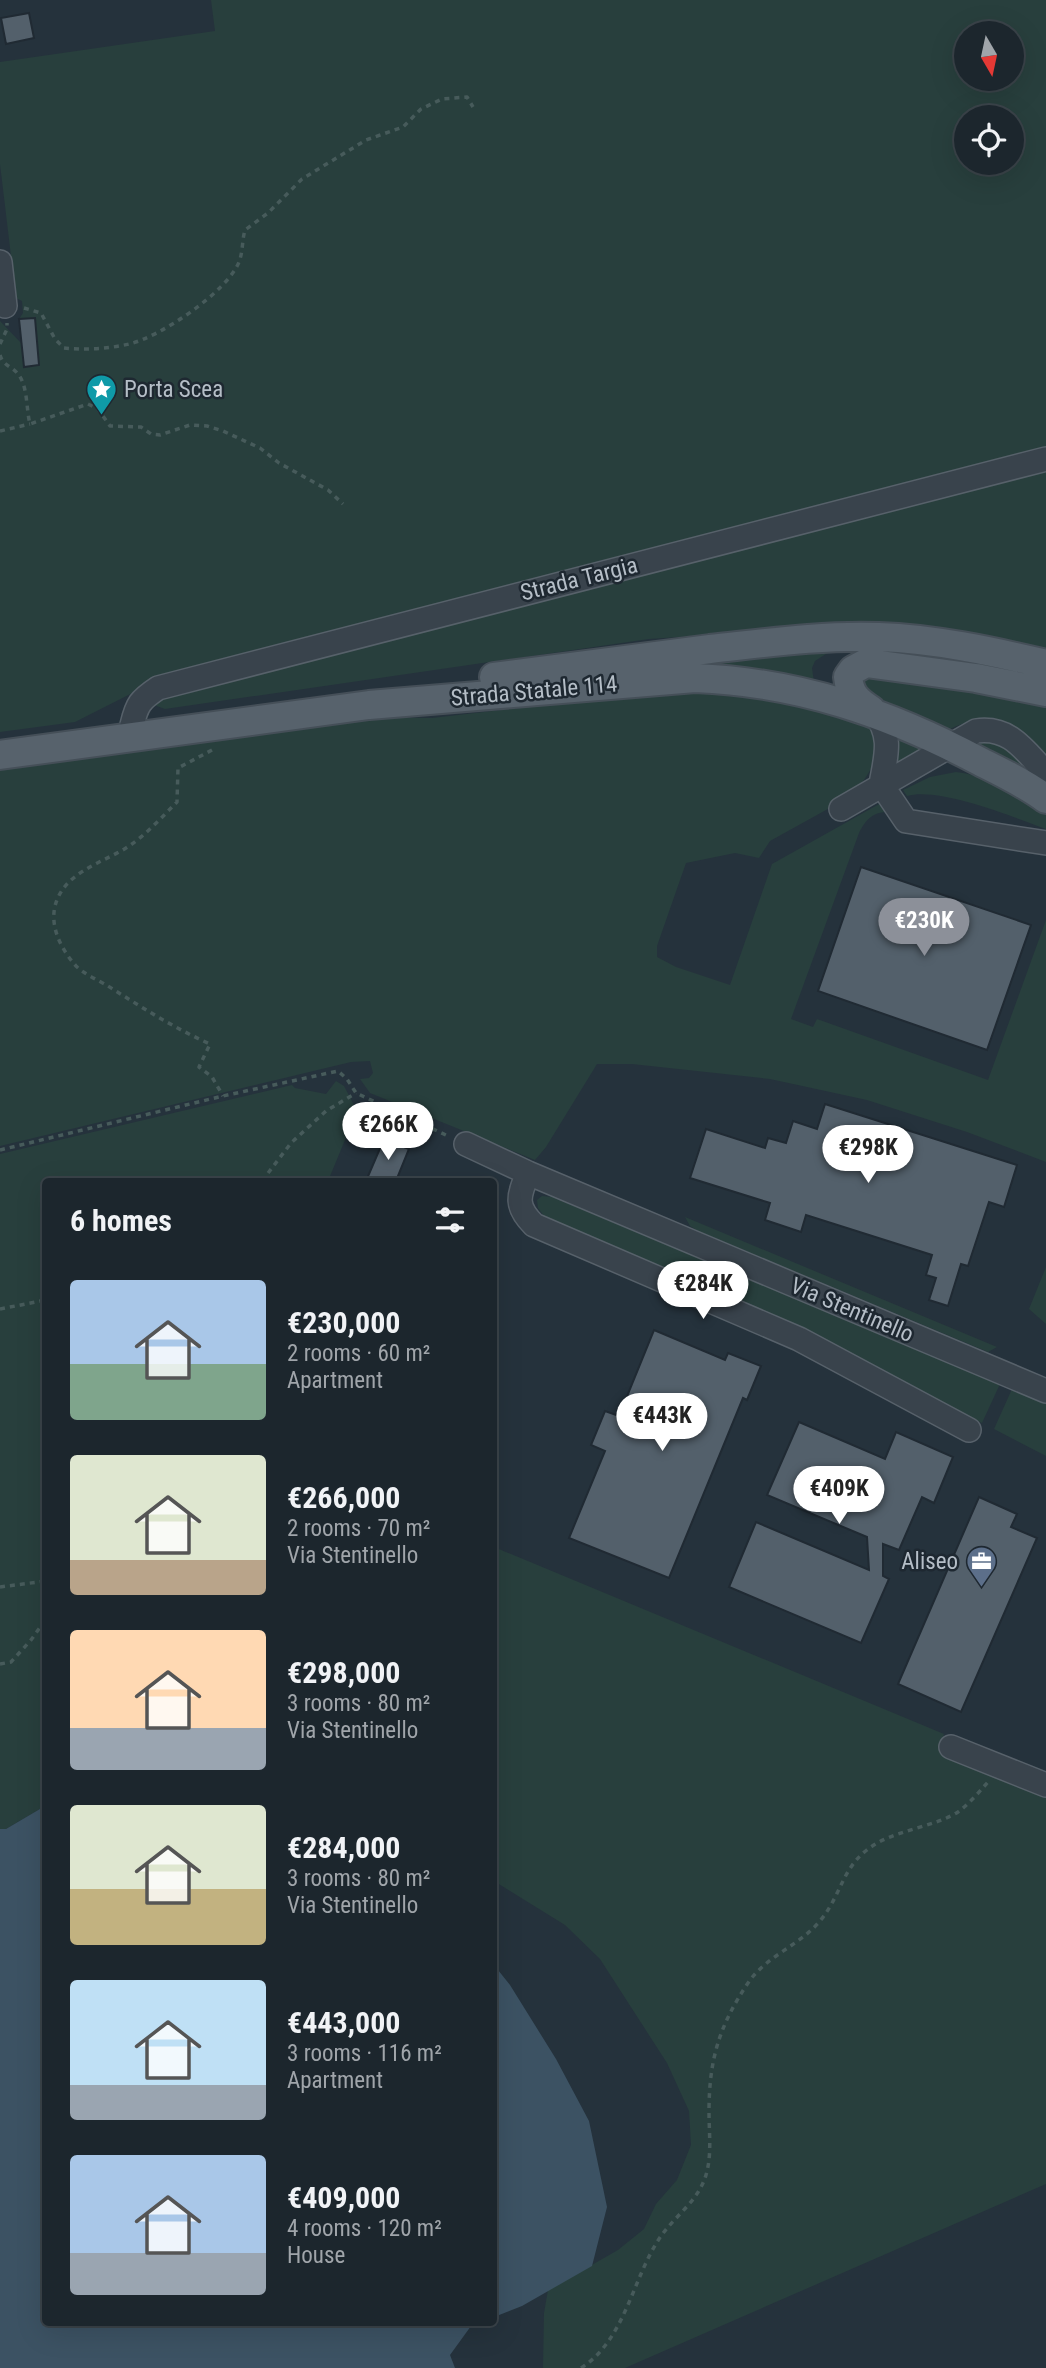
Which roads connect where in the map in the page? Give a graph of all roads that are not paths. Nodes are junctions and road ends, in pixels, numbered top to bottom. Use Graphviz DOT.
graph roads {
  1 [pos="0,262"];
  2 [pos="5,306"];
  3 [pos="1046,459"];
  4 [pos="1046,664"];
  5 [pos="1046,692"];
  6 [pos="874,712"];
  7 [pos="132,725"];
  8 [pos="0,741"];
  9 [pos="951,746"];
  10 [pos="0,755"];
  11 [pos="1046,773"];
  12 [pos="881,784"];
  13 [pos="1046,799"];
  14 [pos="841,809"];
  15 [pos="1046,843"];
  16 [pos="466,1144"];
  17 [pos="528,1173"];
  18 [pos="1005,1374"];
  19 [pos="1046,1384"];
  20 [pos="1046,1391"];
  21 [pos="969,1430"];
  22 [pos="951,1746"];
  23 [pos="1046,1785"];
  1 -- 2 [label="street"];
  3 -- 7 [label="street, Strada Targia"];
  4 -- 7 [label="main road, Strada Statale 114"];
  5 -- 6 [label="main road"];
  6 -- 9 [label="main road, Strada Statale 114"];
  6 -- 10 [label="main road, Strada Statale 114"];
  6 -- 12 [label="street"];
  7 -- 8 [label="main road, Strada Statale 114"];
  9 -- 11 [label="street"];
  9 -- 12 [label="street"];
  9 -- 13 [label="main road, Strada Statale 114"];
  12 -- 14 [label="street"];
  12 -- 15 [label="street"];
  16 -- 17 [label="street, Via Stentinello"];
  17 -- 18 [label="street, Via Stentinello"];
  17 -- 21 [label="street"];
  18 -- 19 [label="street"];
  18 -- 20 [label="street, Via Stentinello"];
  22 -- 23 [label="street"];
}
